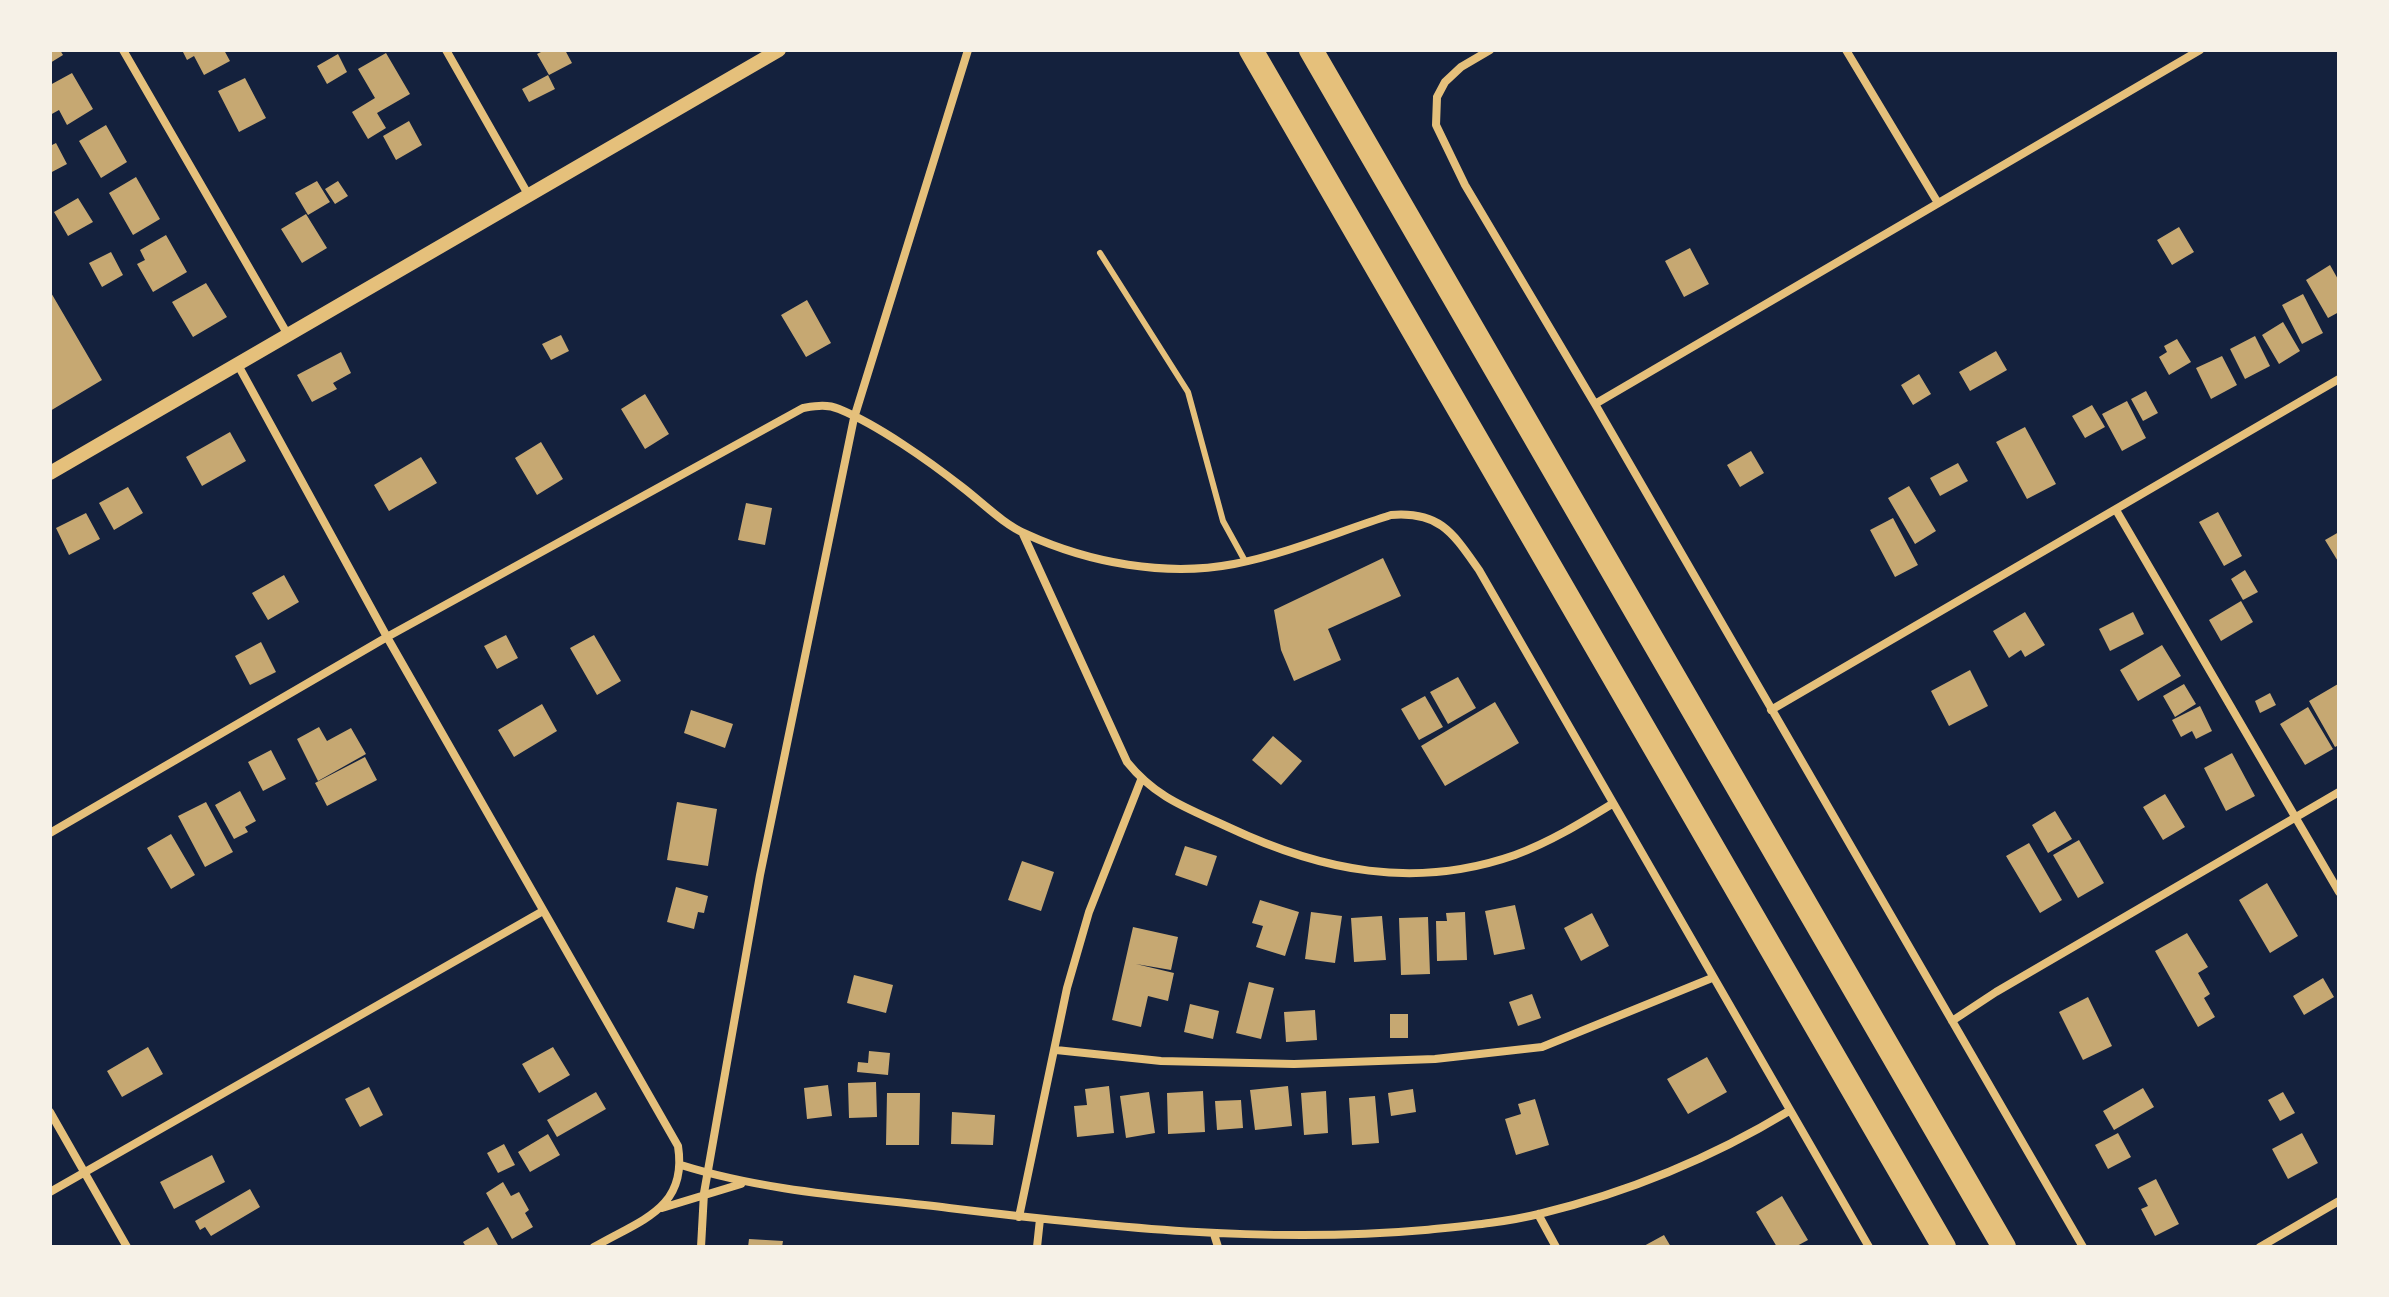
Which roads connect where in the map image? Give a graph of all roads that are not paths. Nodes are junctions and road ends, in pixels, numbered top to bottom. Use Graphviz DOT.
graph roads {
  1 [pos="123,50"];
  2 [pos="446,50"];
  3 [pos="968,50"];
  4 [pos="1251,50"];
  5 [pos="1311,50"];
  6 [pos="1490,50"];
  7 [pos="1846,50"];
  8 [pos="2200,50"];
  9 [pos="772,52"];
  10 [pos="529,196"];
  11 [pos="1938,203"];
  12 [pos="1100,253"];
  13 [pos="288,335"];
  14 [pos="238,365"];
  15 [pos="2339,379"];
  16 [pos="1595,404"];
  17 [pos="854,418"];
  18 [pos="50,473"];
  19 [pos="2116,510"];
  20 [pos="1023,533"];
  21 [pos="1245,561"];
  22 [pos="387,637"];
  23 [pos="1771,710"];
  24 [pos="1141,780"];
  25 [pos="2339,792"];
  26 [pos="1612,804"];
  27 [pos="2294,818"];
  28 [pos="50,833"];
  29 [pos="2339,892"];
  30 [pos="543,911"];
  31 [pos="1712,978"];
  32 [pos="1952,1021"];
  33 [pos="1056,1050"];
  34 [pos="1789,1111"];
  35 [pos="50,1112"];
  36 [pos="681,1165"];
  37 [pos="85,1173"];
  38 [pos="708,1174"];
  39 [pos="745,1182"];
  40 [pos="50,1192"];
  41 [pos="704,1193"];
  42 [pos="2339,1201"];
  43 [pos="661,1208"];
  44 [pos="1538,1214"];
  45 [pos="1019,1217"];
  46 [pos="1040,1219"];
  47 [pos="1214,1234"];
  48 [pos="127,1247"];
  49 [pos="594,1247"];
  50 [pos="701,1247"];
  51 [pos="1037,1247"];
  52 [pos="1218,1247"];
  53 [pos="1556,1247"];
  54 [pos="1869,1247"];
  55 [pos="1944,1247"];
  56 [pos="2004,1247"];
  57 [pos="2083,1247"];
  58 [pos="2260,1247"];
  1 -- 13 [label="street"];
  2 -- 10 [label="street"];
  3 -- 17 [label="street"];
  4 -- 55 [label="highway"];
  5 -- 56 [label="highway"];
  6 -- 16 [label="street"];
  7 -- 11 [label="street"];
  8 -- 11 [label="street"];
  9 -- 10 [label="street"];
  10 -- 13 [label="street"];
  11 -- 16 [label="street"];
  12 -- 21 [label="lane"];
  13 -- 14 [label="street"];
  14 -- 18 [label="street"];
  14 -- 22 [label="street"];
  15 -- 19 [label="street"];
  16 -- 23 [label="street"];
  17 -- 20 [label="street"];
  17 -- 22 [label="street"];
  17 -- 38 [label="street"];
  19 -- 23 [label="street"];
  19 -- 27 [label="street"];
  20 -- 21 [label="street"];
  20 -- 24 [label="street"];
  21 -- 26 [label="street"];
  22 -- 28 [label="street"];
  22 -- 30 [label="street"];
  23 -- 32 [label="street"];
  24 -- 26 [label="street"];
  24 -- 33 [label="street"];
  25 -- 27 [label="street"];
  26 -- 31 [label="street"];
  27 -- 29 [label="street"];
  27 -- 32 [label="street"];
  30 -- 36 [label="street"];
  30 -- 37 [label="street"];
  31 -- 33 [label="street"];
  31 -- 34 [label="street"];
  32 -- 57 [label="street"];
  33 -- 45 [label="street"];
  34 -- 44 [label="street"];
  34 -- 54 [label="street"];
  35 -- 37 [label="street"];
  36 -- 38 [label="street"];
  36 -- 43 [label="street"];
  37 -- 40 [label="street"];
  37 -- 48 [label="street"];
  38 -- 39 [label="street"];
  38 -- 41 [label="street"];
  39 -- 41 [label="street"];
  39 -- 45 [label="street"];
  41 -- 43 [label="street"];
  41 -- 50 [label="street"];
  42 -- 58 [label="street"];
  43 -- 49 [label="street"];
  44 -- 47 [label="street"];
  44 -- 53 [label="street"];
  45 -- 46 [label="street"];
  46 -- 47 [label="street"];
  46 -- 51 [label="street"];
  47 -- 52 [label="street"];
}
